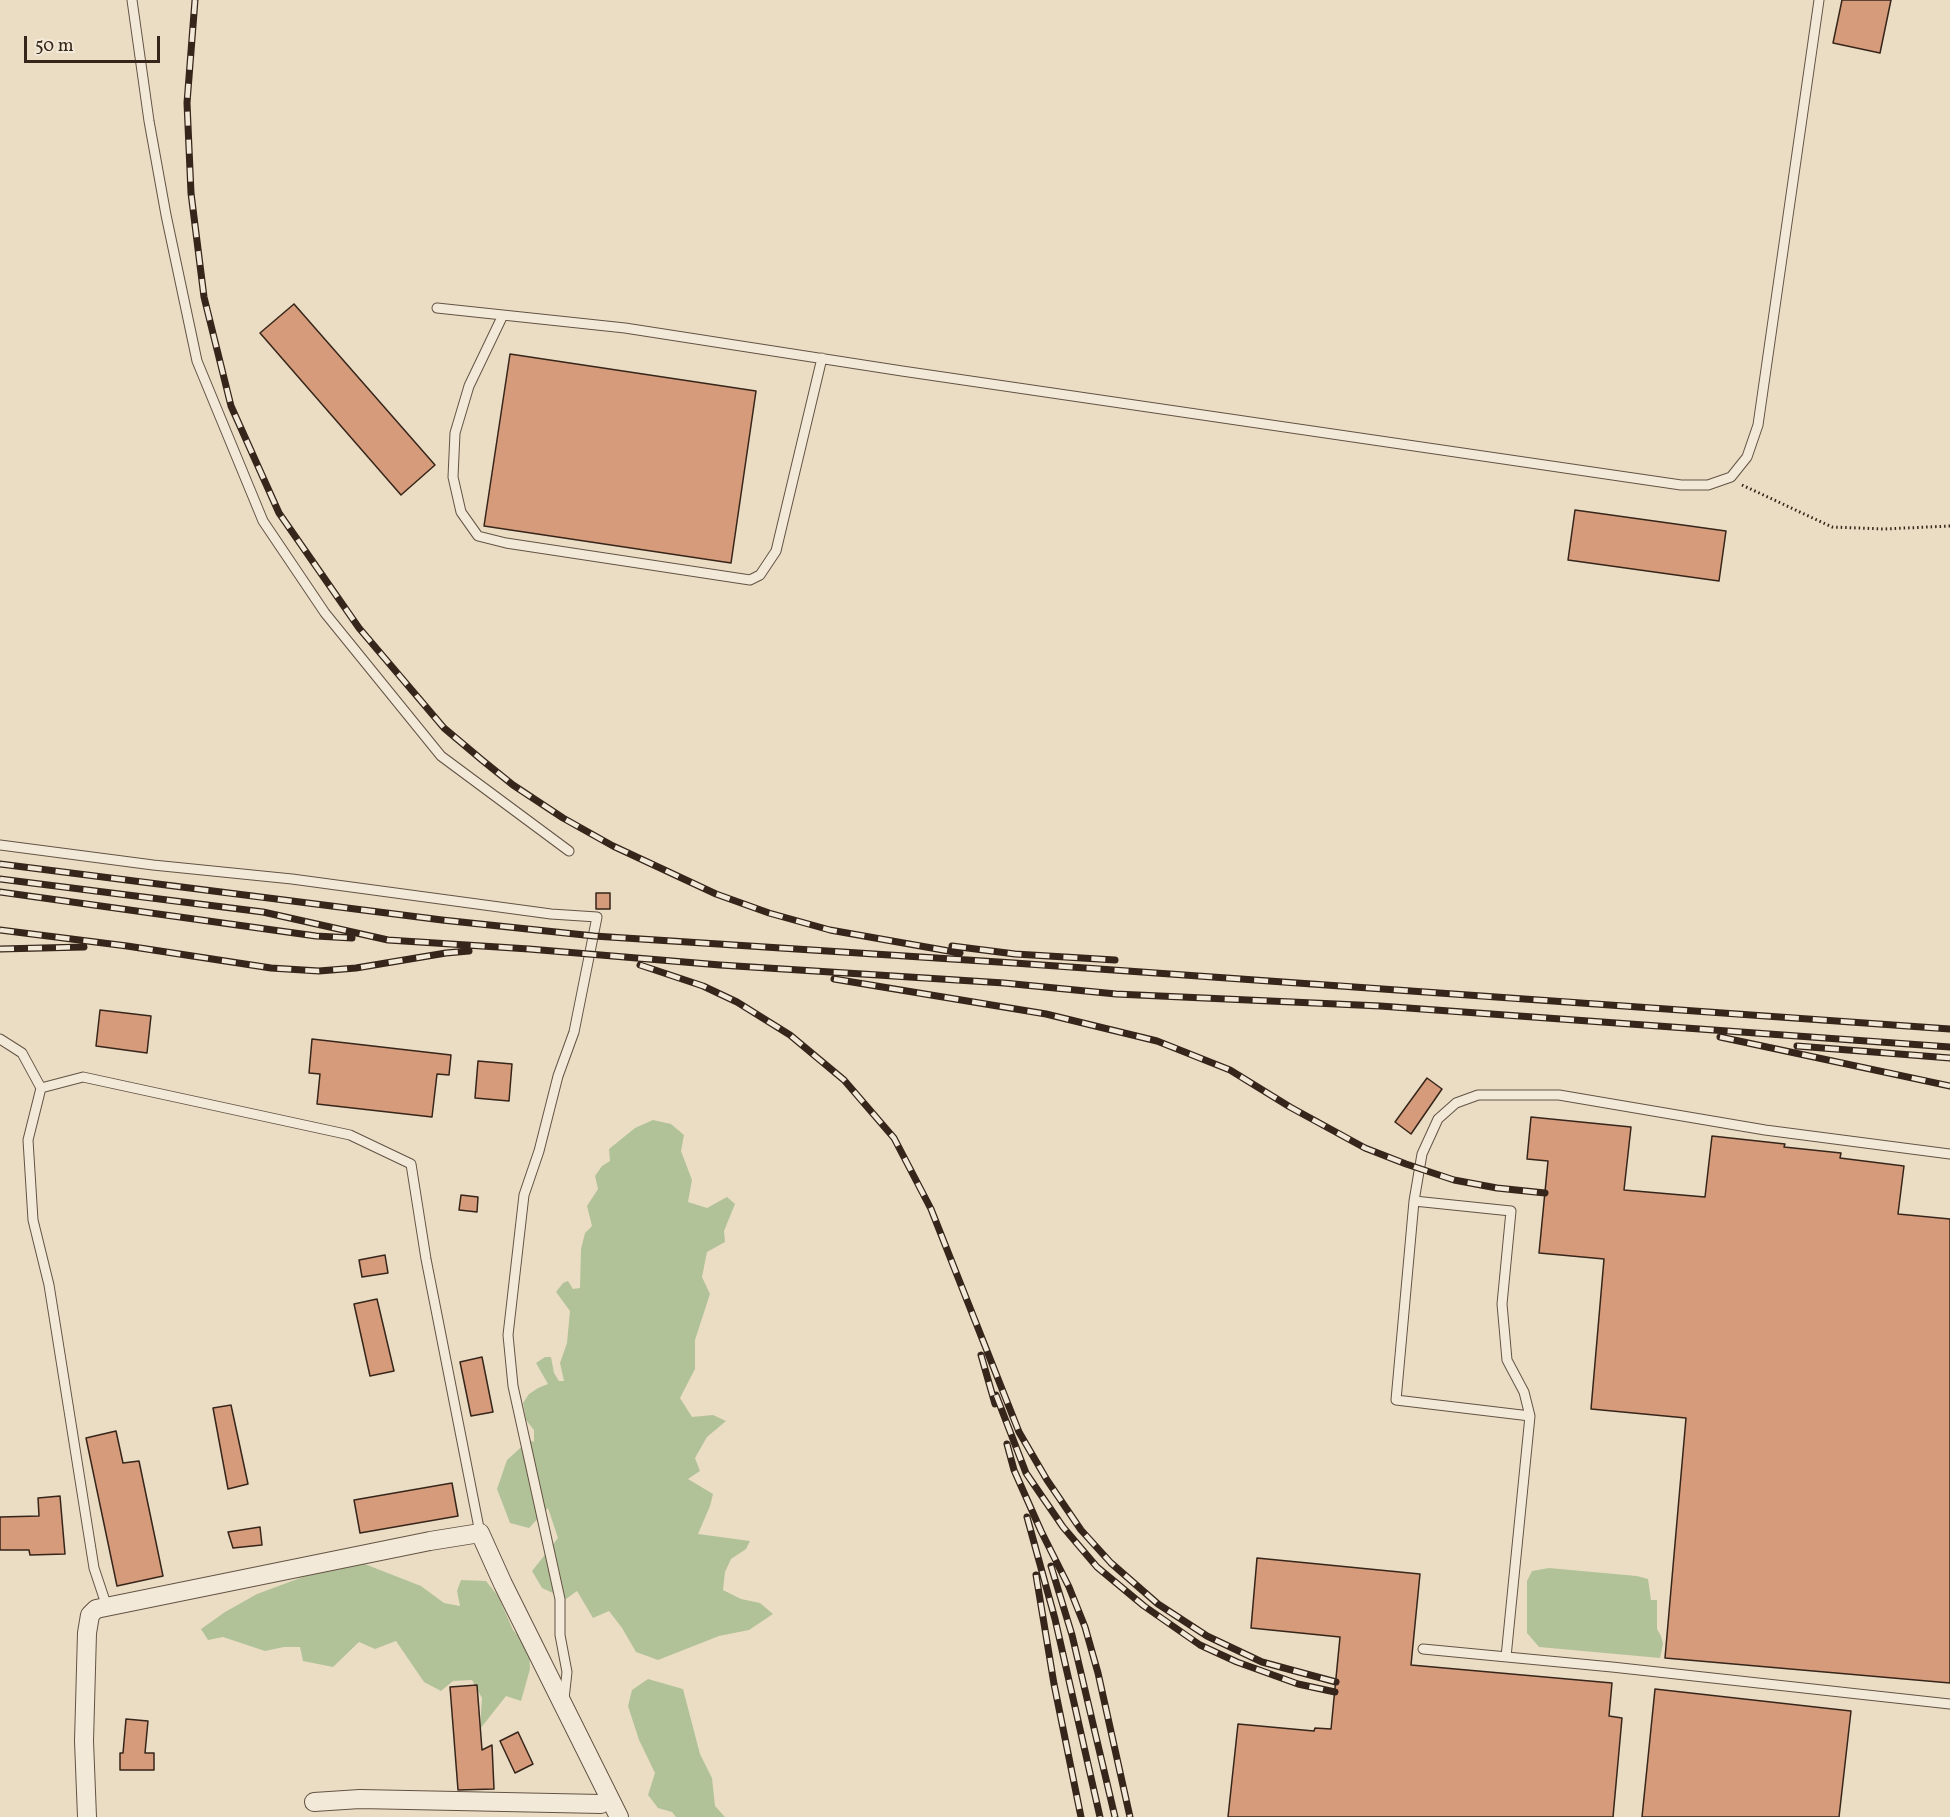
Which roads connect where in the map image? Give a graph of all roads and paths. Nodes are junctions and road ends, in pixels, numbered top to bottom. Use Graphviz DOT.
graph roads {
  1 [pos="132,0"];
  2 [pos="1819,0"];
  3 [pos="437,308"];
  4 [pos="503,315"];
  5 [pos="822,358"];
  6 [pos="1731,477"];
  7 [pos="1950,526"];
  8 [pos="0,845"];
  9 [pos="569,851"];
  10 [pos="0,1040"];
  11 [pos="41,1088"];
  12 [pos="1950,1154"];
  13 [pos="1414,1201"];
  14 [pos="1530,1416"];
  15 [pos="480,1533"];
  16 [pos="107,1607"];
  17 [pos="1424,1649"];
  18 [pos="1506,1657"];
  19 [pos="1950,1704"];
  20 [pos="563,1705"];
  21 [pos="609,1797"];
  22 [pos="314,1802"];
  23 [pos="87,1817"];
  24 [pos="619,1817"];
  1 -- 9 [label="lane"];
  2 -- 6 [label="lane"];
  3 -- 4 [label="lane"];
  4 -- 5 [label="lane"];
  4 -- 5 [label="lane"];
  5 -- 6 [label="lane"];
  6 -- 7 [label="path"];
  8 -- 20 [label="lane"];
  10 -- 11 [label="lane"];
  11 -- 15 [label="lane"];
  11 -- 16 [label="lane"];
  12 -- 13 [label="lane"];
  13 -- 14 [label="lane"];
  13 -- 14 [label="lane"];
  14 -- 18 [label="lane"];
  15 -- 16 [label="street"];
  15 -- 20 [label="street"];
  16 -- 23 [label="street"];
  17 -- 18 [label="lane"];
  18 -- 19 [label="lane"];
  20 -- 21 [label="street"];
  21 -- 22 [label="street"];
  21 -- 24 [label="street"];
}
